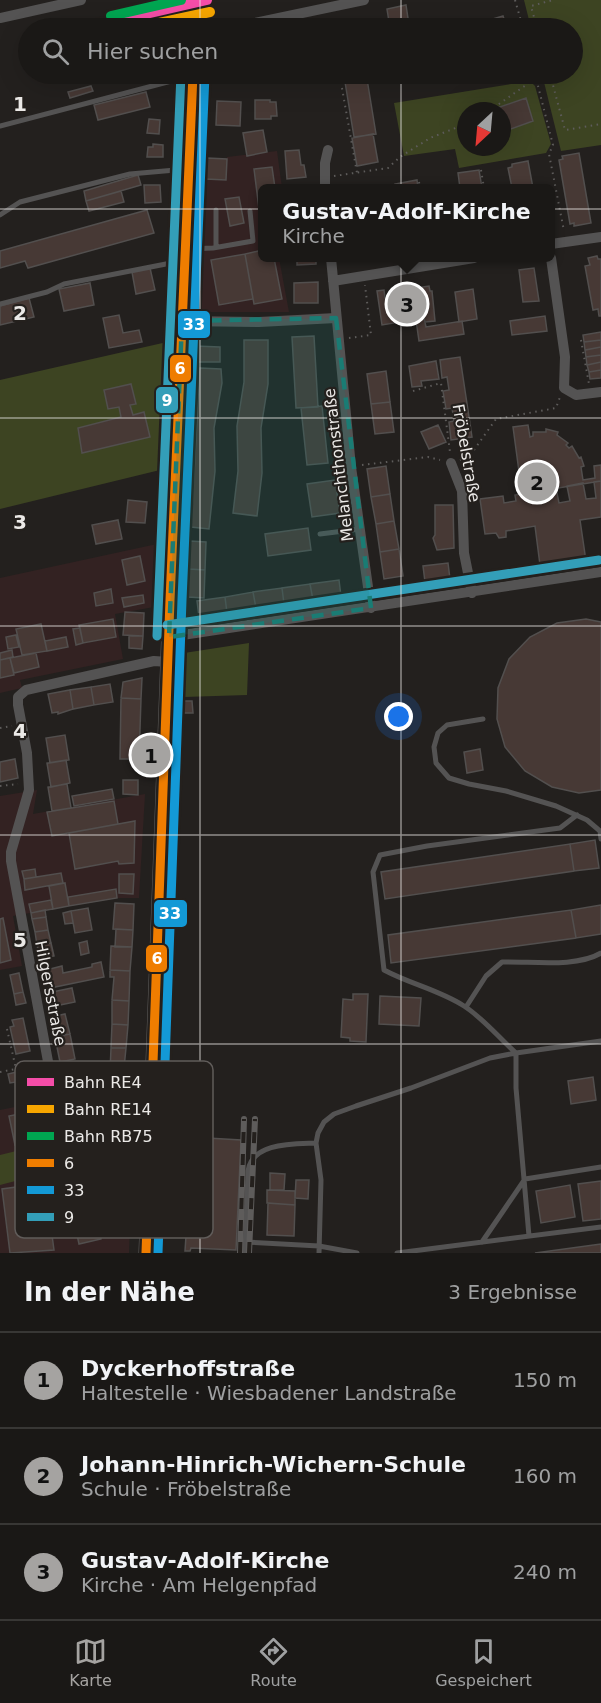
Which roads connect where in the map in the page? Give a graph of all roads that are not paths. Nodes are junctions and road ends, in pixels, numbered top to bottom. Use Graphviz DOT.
graph roads {
  1 [pos="81,0"];
  2 [pos="194,0"];
  3 [pos="364,0"];
  4 [pos="0,18"];
  5 [pos="195,18"];
  6 [pos="278,18"];
  7 [pos="160,84"];
  8 [pos="193,84"];
  9 [pos="0,126"];
  10 [pos="328,150"];
  11 [pos="188,169"];
  12 [pos="325,183"];
  13 [pos="216,210"];
  14 [pos="250,211"];
  15 [pos="0,215"];
  16 [pos="601,237"];
  17 [pos="555,243"];
  18 [pos="216,247"];
  19 [pos="185,257"];
  20 [pos="331,262"];
  21 [pos="451,262"];
  22 [pos="552,262"];
  23 [pos="333,281"];
  24 [pos="0,304"];
  25 [pos="336,318"];
  26 [pos="182,321"];
  27 [pos="596,393"];
  28 [pos="452,463"];
  29 [pos="360,529"];
  30 [pos="321,534"];
  31 [pos="601,572"];
  32 [pos="472,593"];
  33 [pos="371,608"];
  34 [pos="168,638"];
  35 [pos="168,662"];
  36 [pos="483,720"];
  37 [pos="577,815"];
  38 [pos="601,839"];
  39 [pos="601,953"];
  40 [pos="466,1007"];
  41 [pos="601,1041"];
  42 [pos="516,1053"];
  43 [pos="48,1061"];
  44 [pos="153,1061"];
  45 [pos="316,1143"];
  46 [pos="601,1167"];
  47 [pos="525,1179"];
  48 [pos="601,1227"];
  49 [pos="529,1236"];
  50 [pos="147,1238"];
  51 [pos="245,1242"];
  52 [pos="482,1242"];
  53 [pos="461,1245"];
  54 [pos="319,1250"];
  55 [pos="146,1253"];
  56 [pos="245,1253"];
  57 [pos="357,1253"];
  58 [pos="397,1253"];
  59 [pos="462,1253"];
  1 -- 4 [label="street"];
  2 -- 5 [label="main road"];
  3 -- 6 [label="street"];
  7 -- 9 [label="lane"];
  8 -- 11 [label="main road"];
  10 -- 12 [label="street"];
  11 -- 15 [label="lane"];
  11 -- 19 [label="main road"];
  13 -- 18 [label="lane"];
  14 -- 18 [label="lane"];
  16 -- 17 [label="street"];
  18 -- 19 [label="lane"];
  19 -- 24 [label="lane"];
  19 -- 26 [label="main road"];
  20 -- 23 [label="street, Melanchthonstraße"];
  21 -- 23 [label="street"];
  22 -- 27 [label="street"];
  23 -- 25 [label="street, Melanchthonstraße"];
  25 -- 26 [label="street"];
  25 -- 29 [label="street, Melanchthonstraße"];
  26 -- 34 [label="main road"];
  28 -- 32 [label="street, Fröbelstraße"];
  29 -- 30 [label="lane"];
  29 -- 33 [label="street, Melanchthonstraße"];
  31 -- 32 [label="street"];
  32 -- 33 [label="street"];
  33 -- 34 [label="street"];
  34 -- 35 [label="main road"];
  35 -- 43 [label="street, Hilgersstraße"];
  35 -- 44 [label="main road"];
  36 -- 37 [label="lane"];
  37 -- 38 [label="lane"];
  37 -- 40 [label="lane"];
  39 -- 40 [label="lane"];
  40 -- 42 [label="lane"];
  41 -- 42 [label="lane"];
  42 -- 45 [label="lane"];
  42 -- 47 [label="lane"];
  45 -- 51 [label="lane"];
  45 -- 54 [label="lane"];
  46 -- 47 [label="lane"];
  47 -- 49 [label="lane"];
  47 -- 52 [label="lane"];
  48 -- 49 [label="lane"];
  49 -- 52 [label="lane"];
  50 -- 55 [label="main road"];
  51 -- 54 [label="lane"];
  51 -- 56 [label="lane"];
  52 -- 53 [label="lane"];
  53 -- 58 [label="lane"];
  53 -- 59 [label="lane"];
  54 -- 57 [label="lane"];
}
